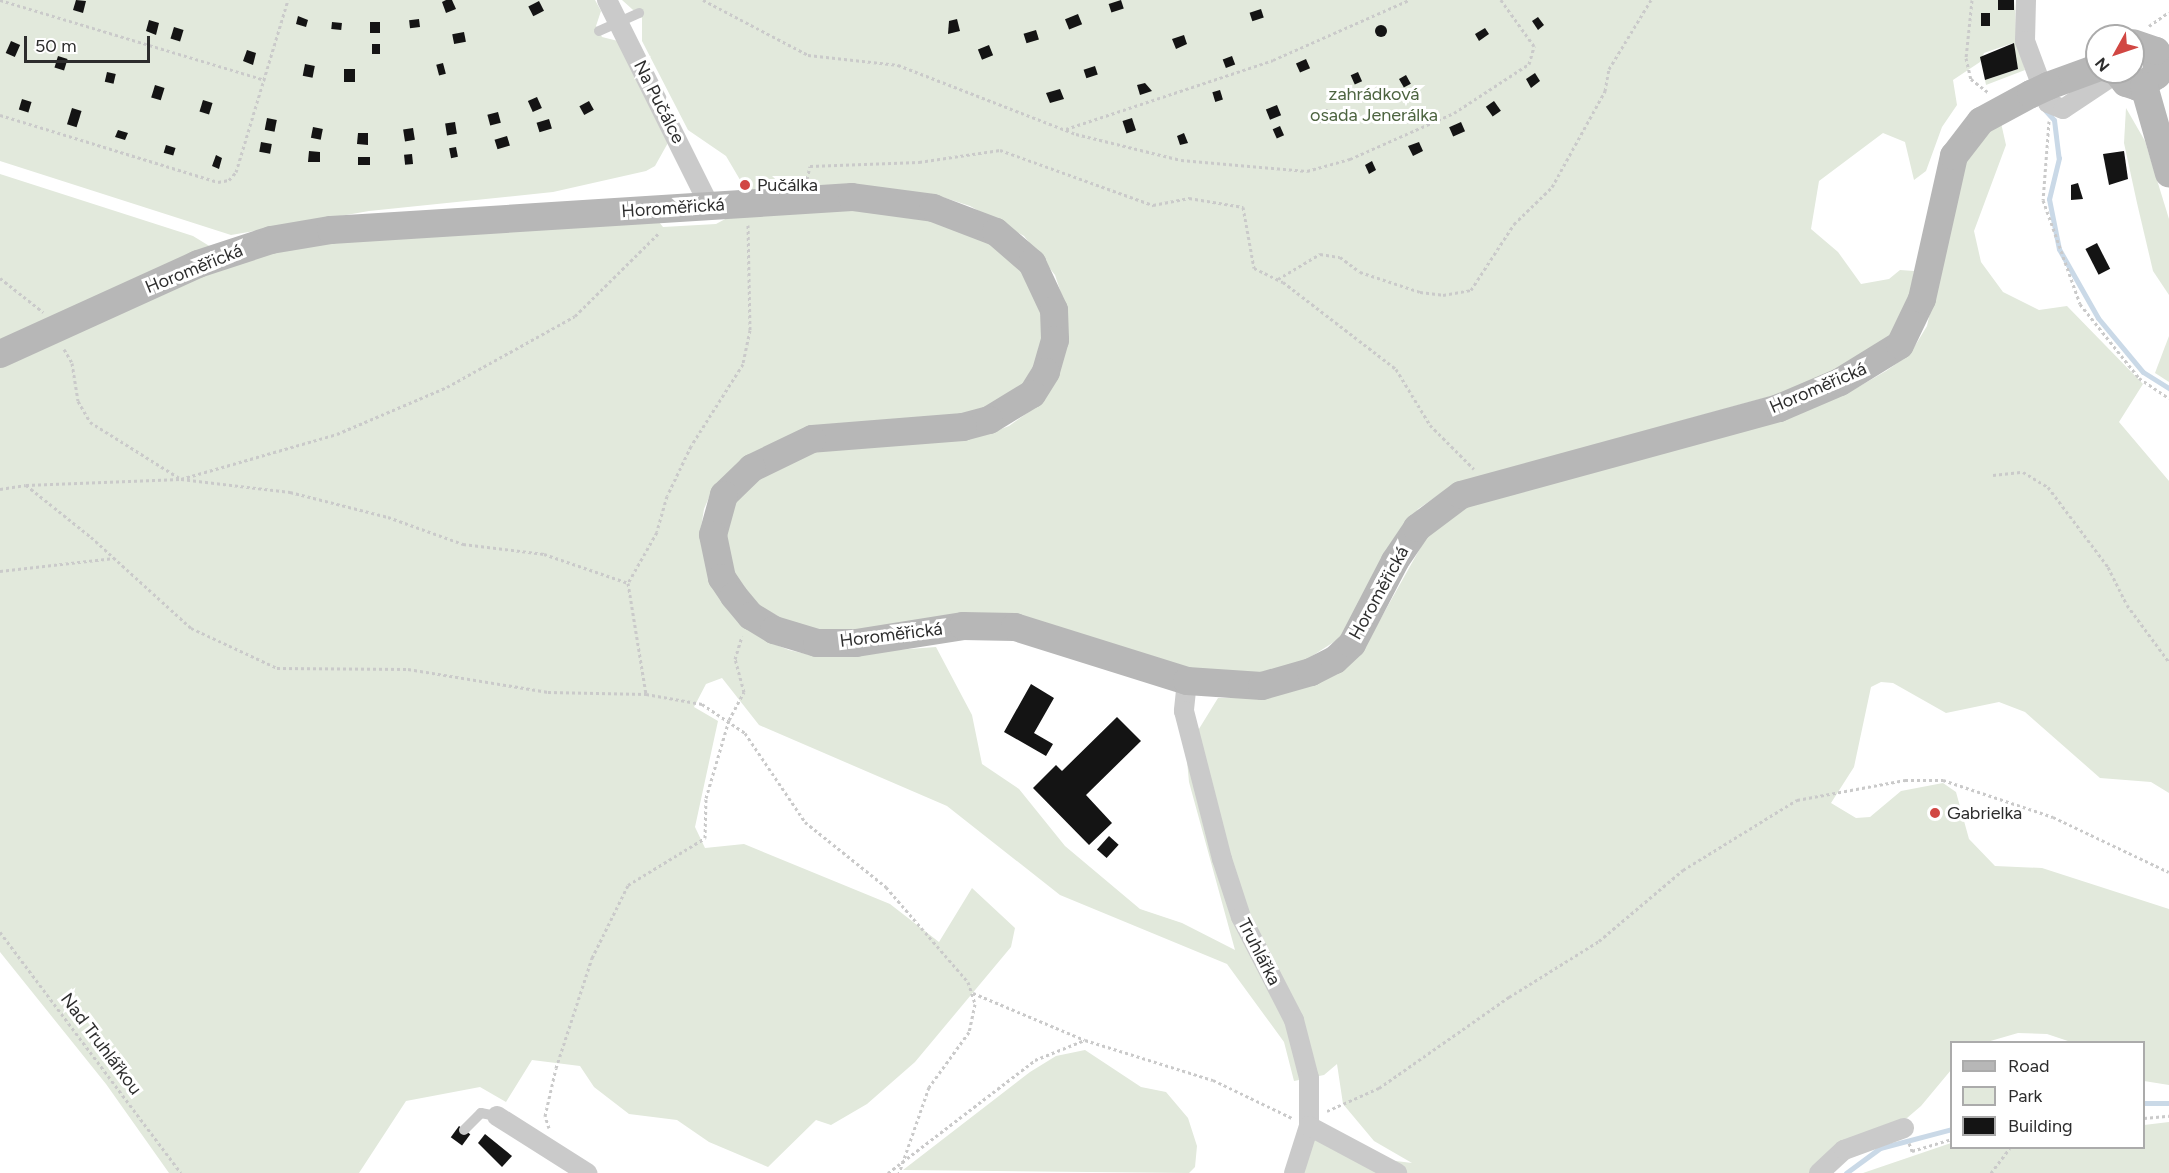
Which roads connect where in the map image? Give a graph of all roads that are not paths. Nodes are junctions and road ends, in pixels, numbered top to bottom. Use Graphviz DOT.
graph roads {
  1 [pos="607,0"];
  2 [pos="2026,0"];
  3 [pos="639,13"];
  4 [pos="618,22"];
  5 [pos="599,31"];
  6 [pos="2153,44"];
  7 [pos="2085,78"];
  8 [pos="2094,84"];
  9 [pos="2132,84"];
  10 [pos="2144,86"];
  11 [pos="2169,174"];
  12 [pos="709,205"];
  13 [pos="0,354"];
  14 [pos="1187,681"];
  15 [pos="497,1116"];
  16 [pos="1309,1126"];
  17 [pos="1904,1128"];
  18 [pos="464,1130"];
  19 [pos="587,1173"];
  20 [pos="1294,1173"];
  21 [pos="1397,1173"];
  22 [pos="1819,1173"];
  1 -- 4 [label="street, Na Pučálce"];
  2 -- 8 [label="street"];
  3 -- 4 [label="lane"];
  4 -- 5 [label="lane"];
  4 -- 12 [label="street, Na Pučálce"];
  6 -- 10 [label="main road"];
  7 -- 14 [label="main road, Horoměřická"];
  9 -- 10 [label="main road"];
  10 -- 11 [label="main road"];
  12 -- 13 [label="main road, Horoměřická"];
  12 -- 14 [label="main road, Horoměřická"];
  14 -- 16 [label="street, Truhlářka"];
  15 -- 18 [label="lane"];
  15 -- 19 [label="street"];
  16 -- 20 [label="street, Truhlářka"];
  16 -- 21 [label="street"];
  17 -- 22 [label="street"];
}
